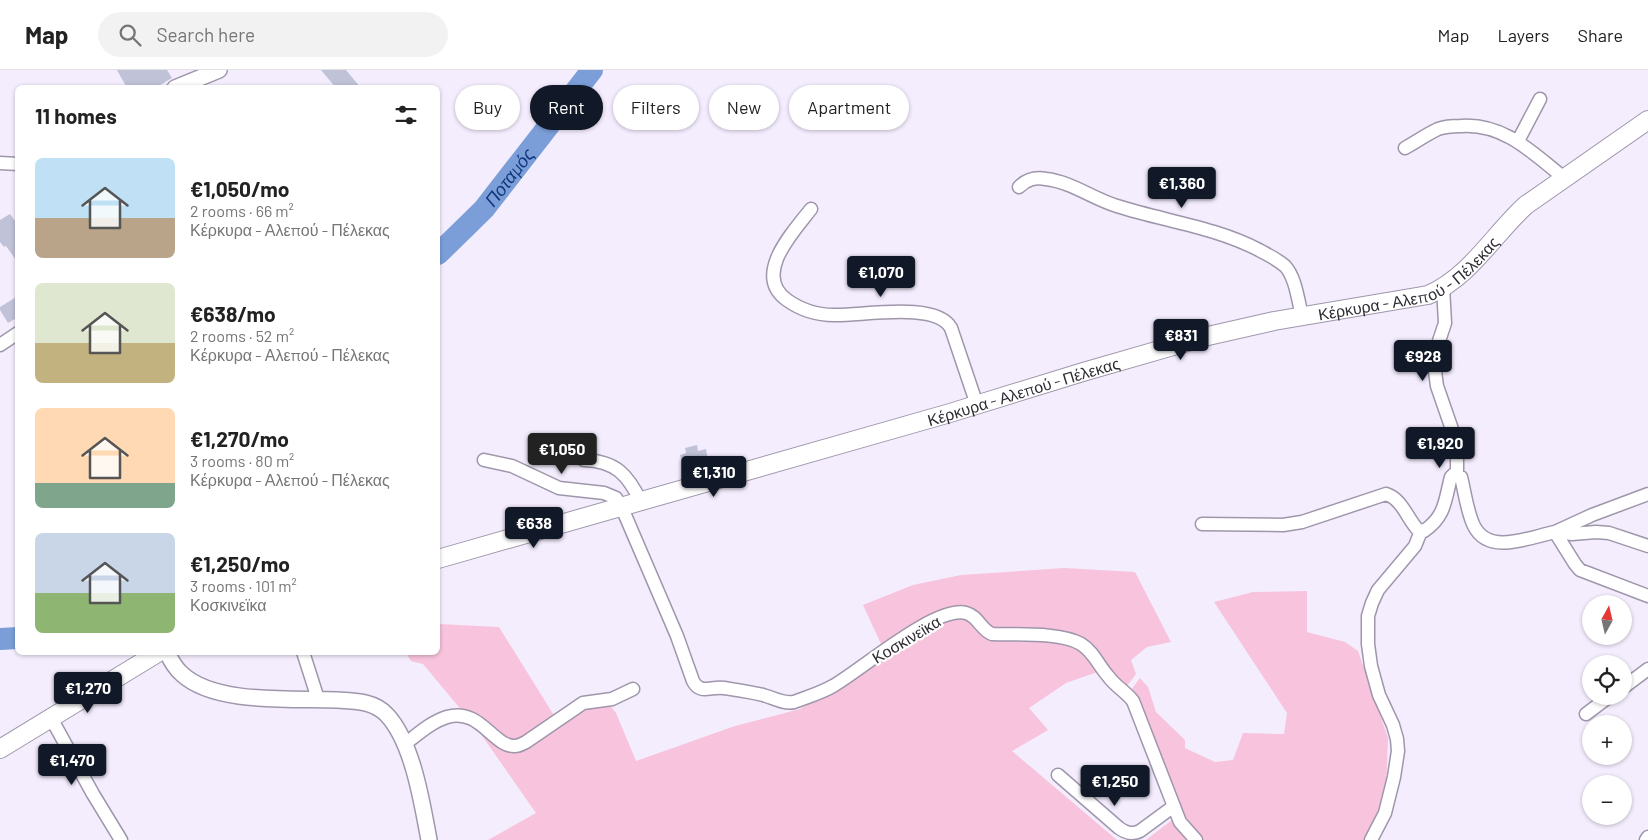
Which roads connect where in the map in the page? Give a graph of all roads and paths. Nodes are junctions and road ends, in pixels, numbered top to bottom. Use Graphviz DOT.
graph roads {
  1 [pos="219,70"];
  2 [pos="182,85"];
  3 [pos="1540,99"];
  4 [pos="1648,120"];
  5 [pos="1518,140"];
  6 [pos="1405,148"];
  7 [pos="0,163"];
  8 [pos="15,164"];
  9 [pos="1564,178"];
  10 [pos="1019,187"];
  11 [pos="811,209"];
  12 [pos="1443,287"];
  13 [pos="1302,316"];
  14 [pos="15,335"];
  15 [pos="0,345"];
  16 [pos="978,405"];
  17 [pos="484,460"];
  18 [pos="584,460"];
  19 [pos="1457,474"];
  20 [pos="1648,494"];
  21 [pos="641,502"];
  22 [pos="622,508"];
  23 [pos="1202,524"];
  24 [pos="1421,531"];
  25 [pos="1554,532"];
  26 [pos="1648,546"];
  27 [pos="440,558"];
  28 [pos="1648,596"];
  29 [pos="154,655"];
  30 [pos="169,655"];
  31 [pos="304,655"];
  32 [pos="1648,669"];
  33 [pos="1632,681"];
  34 [pos="633,689"];
  35 [pos="318,699"];
  36 [pos="1598,705"];
  37 [pos="1586,714"];
  38 [pos="50,718"];
  39 [pos="405,744"];
  40 [pos="0,749"];
  41 [pos="1058,775"];
  42 [pos="1174,806"];
  43 [pos="1131,837"];
  44 [pos="121,840"];
  45 [pos="429,840"];
  46 [pos="1196,840"];
  47 [pos="1371,840"];
  1 -- 2 [label="street"];
  3 -- 5 [label="street"];
  4 -- 9 [label="main road, Κέρκυρα - Αλεπού - Πέλεκας"];
  5 -- 6 [label="street"];
  5 -- 9 [label="street"];
  7 -- 8 [label="street"];
  9 -- 12 [label="main road, Κέρκυρα - Αλεπού - Πέλεκας"];
  10 -- 13 [label="street"];
  11 -- 16 [label="street"];
  12 -- 13 [label="main road, Κέρκυρα - Αλεπού - Πέλεκας"];
  12 -- 19 [label="street"];
  13 -- 16 [label="main road, Κέρκυρα - Αλεπού - Πέλεκας"];
  14 -- 15 [label="street"];
  16 -- 21 [label="main road, Κέρκυρα - Αλεπού - Πέλεκας"];
  17 -- 22 [label="street"];
  18 -- 21 [label="street"];
  19 -- 24 [label="street"];
  19 -- 25 [label="street"];
  20 -- 25 [label="street"];
  21 -- 22 [label="main road, Κέρκυρα - Αλεπού - Πέλεκας"];
  22 -- 27 [label="main road, Κέρκυρα - Αλεπού - Πέλεκας"];
  22 -- 42 [label="street, Κοσκινεϊκα"];
  23 -- 24 [label="street"];
  24 -- 47 [label="street"];
  25 -- 26 [label="street"];
  25 -- 28 [label="street"];
  29 -- 38 [label="main road"];
  30 -- 35 [label="street"];
  31 -- 35 [label="street"];
  32 -- 33 [label="street"];
  34 -- 39 [label="street"];
  35 -- 39 [label="street"];
  36 -- 37 [label="street"];
  38 -- 40 [label="main road"];
  38 -- 44 [label="street"];
  39 -- 45 [label="street"];
  41 -- 43 [label="street"];
  42 -- 43 [label="street"];
  42 -- 46 [label="street, Κοσκινεϊκα"];
}
